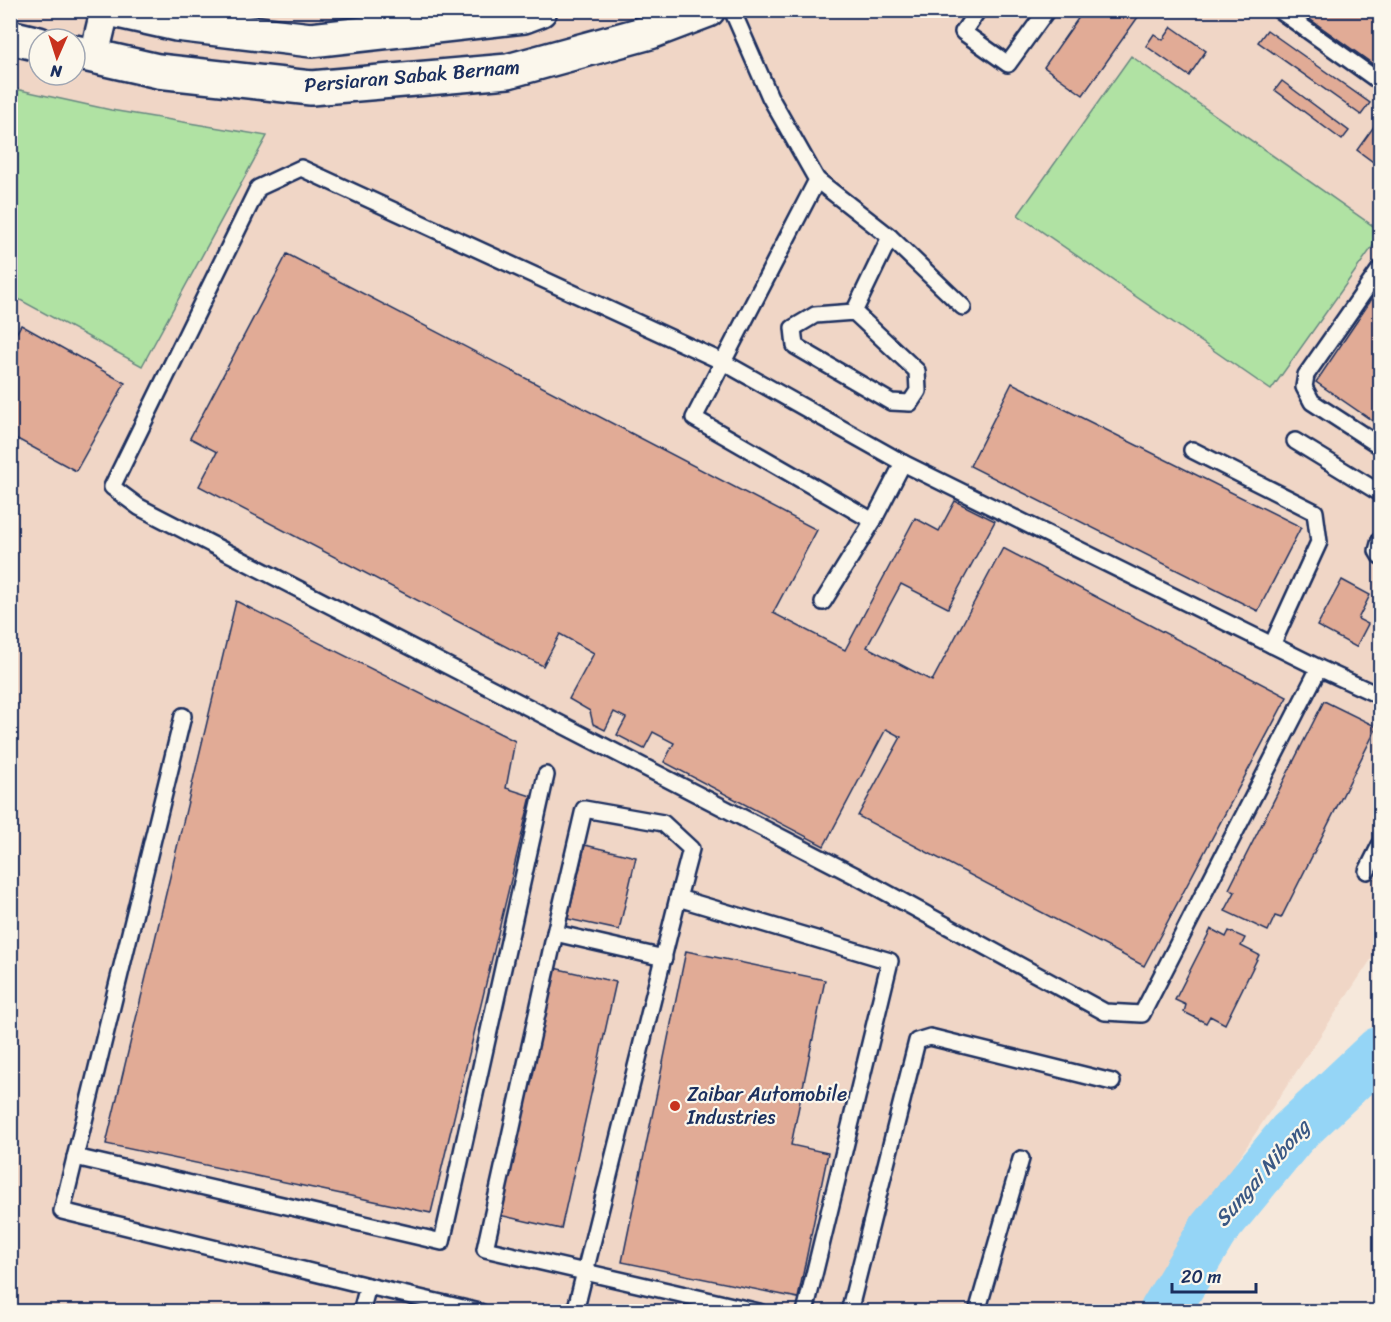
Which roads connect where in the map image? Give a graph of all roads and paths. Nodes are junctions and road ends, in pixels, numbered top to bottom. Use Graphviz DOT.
graph roads {
  1 [pos="105,10"];
  2 [pos="113,10"];
  3 [pos="540,10"];
  4 [pos="708,10"];
  5 [pos="732,10"];
  6 [pos="978,10"];
  7 [pos="1047,10"];
  8 [pos="1279,10"];
  9 [pos="10,37"];
  10 [pos="27,41"];
  11 [pos="87,48"];
  12 [pos="87,55"];
  13 [pos="1380,82"];
  14 [pos="817,180"];
  15 [pos="890,237"];
  16 [pos="1380,269"];
  17 [pos="963,307"];
  18 [pos="854,312"];
  19 [pos="723,362"];
  20 [pos="1295,441"];
  21 [pos="1380,446"];
  22 [pos="1192,450"];
  23 [pos="903,463"];
  24 [pos="1380,493"];
  25 [pos="873,521"];
  26 [pos="1380,540"];
  27 [pos="1380,556"];
  28 [pos="823,602"];
  29 [pos="1272,645"];
  30 [pos="1319,668"];
  31 [pos="1380,696"];
  32 [pos="183,716"];
  33 [pos="546,775"];
  34 [pos="1380,845"];
  35 [pos="1367,871"];
  36 [pos="678,898"];
  37 [pos="555,933"];
  38 [pos="664,958"];
  39 [pos="1112,1082"];
  40 [pos="75,1157"];
  41 [pos="1021,1159"];
  42 [pos="585,1272"];
  43 [pos="368,1286"];
  44 [pos="361,1311"];
  45 [pos="480,1311"];
  46 [pos="575,1311"];
  47 [pos="759,1311"];
  48 [pos="805,1311"];
  49 [pos="849,1311"];
  50 [pos="977,1311"];
  1 -- 11 [label="street"];
  2 -- 3 [label="street"];
  4 -- 12 [label="street, Persiaran Sabak Bernam"];
  5 -- 14 [label="lane"];
  6 -- 7 [label="lane"];
  8 -- 13 [label="lane"];
  9 -- 10 [label="street"];
  14 -- 15 [label="lane"];
  14 -- 19 [label="lane"];
  15 -- 17 [label="lane"];
  15 -- 18 [label="lane"];
  16 -- 21 [label="lane"];
  18 -- 18 [label="lane"];
  19 -- 23 [label="lane"];
  19 -- 25 [label="lane"];
  19 -- 30 [label="lane"];
  20 -- 24 [label="lane"];
  22 -- 29 [label="lane"];
  23 -- 25 [label="lane"];
  23 -- 29 [label="lane"];
  25 -- 28 [label="lane"];
  26 -- 27 [label="lane"];
  29 -- 30 [label="lane"];
  30 -- 31 [label="lane"];
  32 -- 40 [label="lane"];
  33 -- 40 [label="lane"];
  34 -- 35 [label="lane"];
  36 -- 37 [label="lane"];
  36 -- 38 [label="lane"];
  36 -- 48 [label="lane"];
  37 -- 38 [label="lane"];
  37 -- 42 [label="lane"];
  38 -- 42 [label="lane"];
  39 -- 49 [label="lane"];
  40 -- 43 [label="lane"];
  41 -- 50 [label="lane"];
  42 -- 46 [label="lane"];
  42 -- 47 [label="lane"];
  43 -- 44 [label="lane"];
  43 -- 45 [label="lane"];
}
